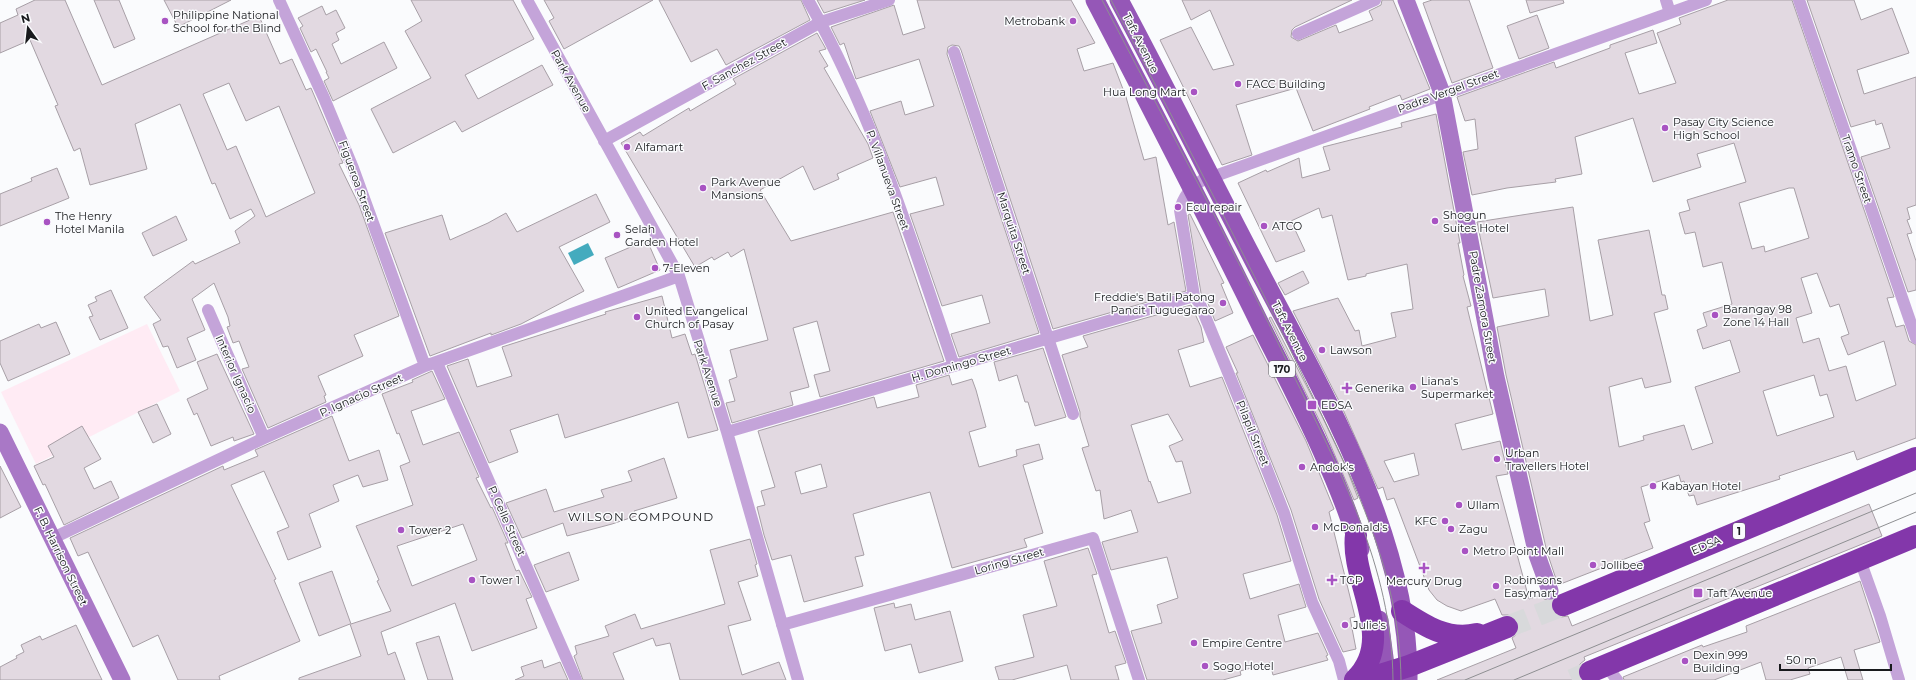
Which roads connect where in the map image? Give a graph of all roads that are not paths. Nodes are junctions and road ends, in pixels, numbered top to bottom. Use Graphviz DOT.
graph roads {
  1 [pos="279,0"];
  2 [pos="527,0"];
  3 [pos="808,0"];
  4 [pos="889,0"];
  5 [pos="1095,0"];
  6 [pos="1119,0"];
  7 [pos="1375,0"];
  8 [pos="1406,0"];
  9 [pos="1666,0"];
  10 [pos="1706,0"];
  11 [pos="1799,0"];
  12 [pos="1670,12"];
  13 [pos="821,22"];
  14 [pos="1298,34"];
  15 [pos="954,52"];
  16 [pos="1442,93"];
  17 [pos="604,141"];
  18 [pos="1210,177"];
  19 [pos="1193,186"];
  20 [pos="679,276"];
  21 [pos="1194,296"];
  22 [pos="208,310"];
  23 [pos="1916,338"];
  24 [pos="1048,340"];
  25 [pos="437,363"];
  26 [pos="425,366"];
  27 [pos="954,366"];
  28 [pos="1073,414"];
  29 [pos="0,432"];
  30 [pos="727,432"];
  31 [pos="264,438"];
  32 [pos="1916,458"];
  33 [pos="1356,535"];
  34 [pos="1916,536"];
  35 [pos="53,538"];
  36 [pos="1860,560"];
  37 [pos="1557,598"];
  38 [pos="1402,611"];
  39 [pos="782,625"];
  40 [pos="1409,673"];
  41 [pos="1604,673"];
  42 [pos="1386,677"];
  43 [pos="122,680"];
  44 [pos="576,680"];
  45 [pos="798,680"];
  46 [pos="1139,680"];
  47 [pos="1344,680"];
  48 [pos="1355,680"];
  49 [pos="1364,680"];
  50 [pos="1899,680"];
  1 -- 26 [label="street, Figueroa Street"];
  2 -- 17 [label="street, Park Avenue"];
  3 -- 13 [label="street, P. Villanueva Street"];
  4 -- 13 [label="street, F. Sanchez Street"];
  5 -- 19 [label="main road, Taft Avenue / 170"];
  6 -- 18 [label="main road, Taft Avenue / 170"];
  7 -- 14 [label="street"];
  8 -- 16 [label="street, Padre Zamora Street"];
  9 -- 12 [label="street"];
  10 -- 12 [label="street, Padre Vergel Street"];
  11 -- 23 [label="street, Tramo Street"];
  12 -- 16 [label="street, Padre Vergel Street"];
  13 -- 17 [label="street, F. Sanchez Street"];
  13 -- 27 [label="street, P. Villanueva Street"];
  15 -- 24 [label="street, Marquita Street"];
  16 -- 18 [label="street, Padre Vergel Street"];
  16 -- 37 [label="street, Padre Zamora Street"];
  17 -- 20 [label="street, Park Avenue"];
  18 -- 19 [label="street, Padre Vergel Street"];
  18 -- 38 [label="main road, Taft Avenue / 170"];
  19 -- 21 [label="street, Pilapil Street"];
  19 -- 33 [label="main road, Taft Avenue / 170"];
  20 -- 25 [label="street, P. Ignacio Street"];
  20 -- 30 [label="street, Park Avenue"];
  21 -- 24 [label="street, H. Domingo Street"];
  21 -- 47 [label="street, Pilapil Street"];
  22 -- 31 [label="street, Interior Ignacio"];
  24 -- 27 [label="street, H. Domingo Street"];
  24 -- 28 [label="street, Marquita Street"];
  25 -- 26 [label="street, P. Ignacio Street"];
  25 -- 44 [label="street, P. Celle Street"];
  26 -- 31 [label="street, P. Ignacio Street"];
  27 -- 30 [label="street, H. Domingo Street"];
  29 -- 35 [label="street, F. B. Harrison Street"];
  30 -- 39 [label="street, Park Avenue"];
  31 -- 35 [label="street, P. Ignacio Street"];
  32 -- 37 [label="highway, EDSA / 1"];
  33 -- 42 [label="main road, Taft Avenue / 170"];
  33 -- 48 [label="highway"];
  34 -- 36 [label="highway"];
  35 -- 43 [label="street, F. B. Harrison Street"];
  36 -- 41 [label="highway"];
  36 -- 50 [label="street"];
  38 -- 40 [label="main road, Taft Avenue / 170"];
  38 -- 40 [label="highway"];
  39 -- 45 [label="street, Park Avenue"];
  39 -- 46 [label="street, Loring Street"];
  40 -- 42 [label="highway"];
  42 -- 49 [label="highway"];
}
